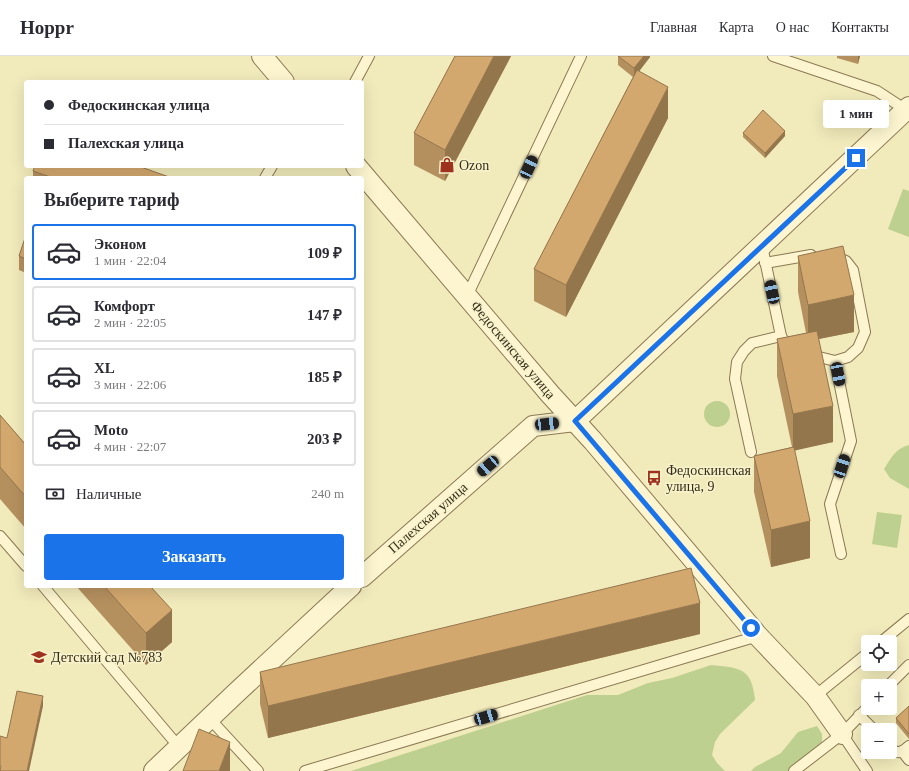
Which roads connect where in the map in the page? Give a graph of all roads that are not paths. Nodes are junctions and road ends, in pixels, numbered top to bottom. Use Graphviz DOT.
graph roads {
  1 [pos="262,56"];
  2 [pos="369,56"];
  3 [pos="581,56"];
  4 [pos="773,56"];
  5 [pos="282,80"];
  6 [pos="356,80"];
  7 [pos="908,109"];
  8 [pos="358,168"];
  9 [pos="764,255"];
  10 [pos="467,296"];
  11 [pos="781,336"];
  12 [pos="835,361"];
  13 [pos="575,421"];
  14 [pos="751,452"];
  15 [pos="0,536"];
  16 [pos="841,554"];
  17 [pos="24,564"];
  18 [pos="364,575"];
  19 [pos="45,588"];
  20 [pos="349,588"];
  21 [pos="909,619"];
  22 [pos="890,635"];
  23 [pos="758,636"];
  24 [pos="861,659"];
  25 [pos="909,665"];
  26 [pos="895,679"];
  27 [pos="815,696"];
  28 [pos="860,715"];
  29 [pos="210,719"];
  30 [pos="867,723"];
  31 [pos="842,734"];
  32 [pos="179,747"];
  33 [pos="906,749"];
  34 [pos="909,760"];
  35 [pos="154,771"];
  36 [pos="258,771"];
  37 [pos="305,771"];
  38 [pos="794,771"];
  39 [pos="867,771"];
  1 -- 5 [label="street"];
  2 -- 6 [label="lane"];
  3 -- 10 [label="lane"];
  4 -- 7 [label="lane"];
  7 -- 9 [label="street"];
  8 -- 10 [label="street, Федоскинская улица"];
  9 -- 11 [label="lane"];
  9 -- 12 [label="lane"];
  9 -- 13 [label="street"];
  10 -- 13 [label="street, Федоскинская улица"];
  11 -- 12 [label="lane"];
  11 -- 14 [label="lane"];
  12 -- 16 [label="lane"];
  13 -- 18 [label="street, Палехская улица"];
  13 -- 23 [label="street, Федоскинская улица"];
  15 -- 17 [label="lane"];
  19 -- 32 [label="lane"];
  20 -- 29 [label="street"];
  21 -- 22 [label="lane"];
  23 -- 27 [label="street, Федоскинская улица"];
  23 -- 37 [label="lane"];
  24 -- 27 [label="lane"];
  25 -- 26 [label="lane"];
  27 -- 31 [label="street, Федоскинская улица"];
  28 -- 30 [label="lane"];
  28 -- 31 [label="lane"];
  29 -- 32 [label="street"];
  29 -- 36 [label="lane"];
  31 -- 38 [label="lane"];
  31 -- 39 [label="lane"];
  32 -- 35 [label="street"];
  33 -- 34 [label="lane"];
}
